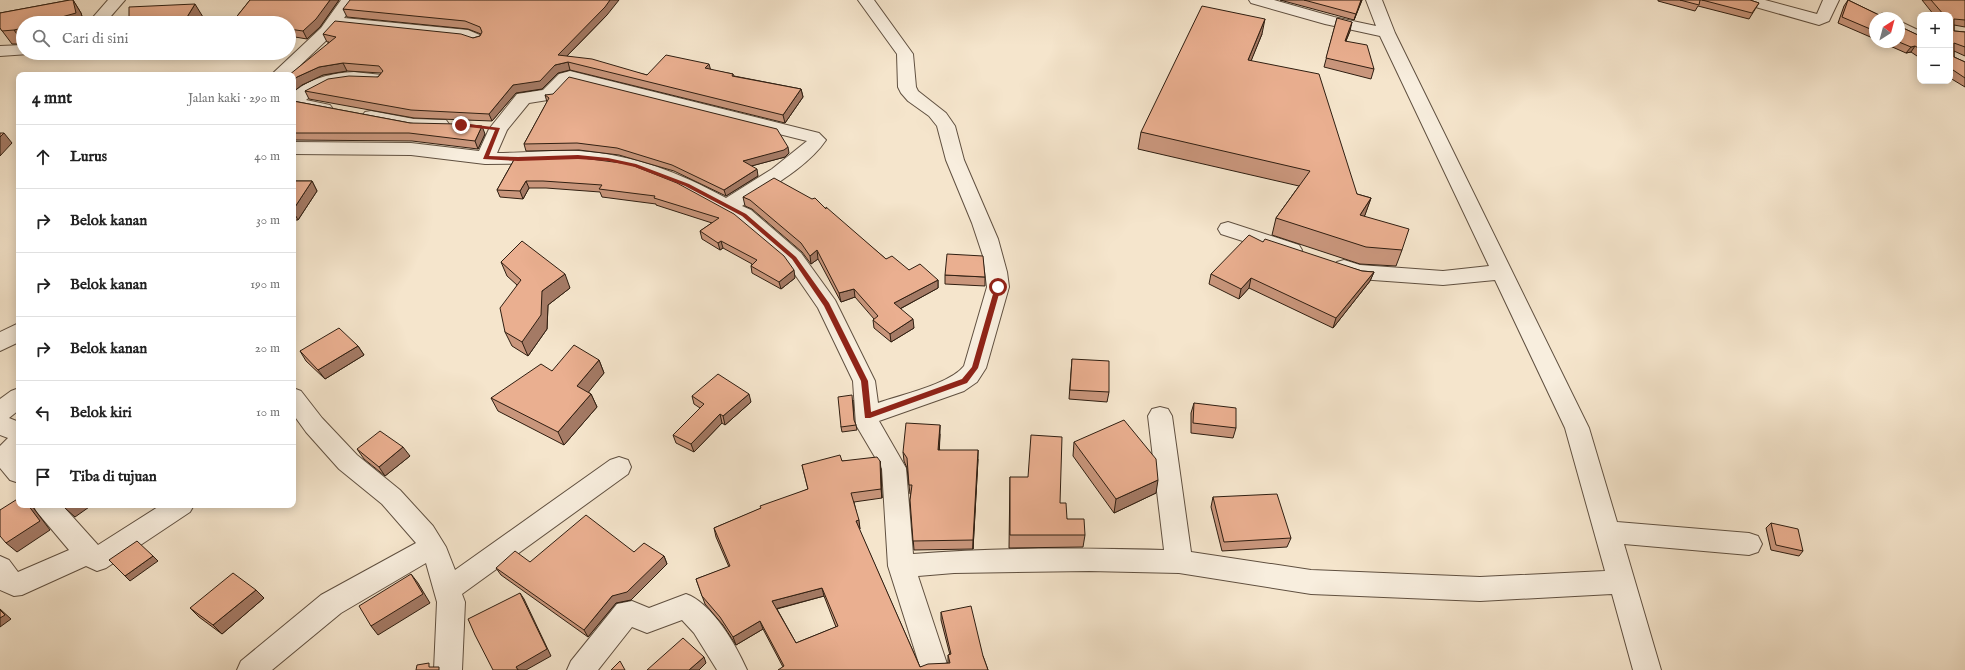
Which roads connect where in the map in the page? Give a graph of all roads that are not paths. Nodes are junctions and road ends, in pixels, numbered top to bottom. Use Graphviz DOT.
graph roads {
  1 [pos="117,0"];
  2 [pos="349,0"];
  3 [pos="866,0"];
  4 [pos="1257,0"];
  5 [pos="1374,0"];
  6 [pos="1831,0"];
  7 [pos="1750,1"];
  8 [pos="102,16"];
  9 [pos="333,22"];
  10 [pos="1905,26"];
  11 [pos="1917,27"];
  12 [pos="1905,29"];
  13 [pos="1387,33"];
  14 [pos="1917,36"];
  15 [pos="476,39"];
  16 [pos="296,43"];
  17 [pos="312,44"];
  18 [pos="0,50"];
  19 [pos="16,50"];
  20 [pos="295,60"];
  21 [pos="296,60"];
  22 [pos="283,72"];
  23 [pos="376,79"];
  24 [pos="297,93"];
  25 [pos="296,101"];
  26 [pos="453,124"];
  27 [pos="296,148"];
  28 [pos="485,158"];
  29 [pos="727,206"];
  30 [pos="1228,229"];
  31 [pos="1502,272"];
  32 [pos="16,333"];
  33 [pos="0,343"];
  34 [pos="16,399"];
  35 [pos="296,401"];
  36 [pos="0,412"];
  37 [pos="868,416"];
  38 [pos="1160,416"];
  39 [pos="0,424"];
  40 [pos="16,432"];
  41 [pos="16,446"];
  42 [pos="619,468"];
  43 [pos="16,469"];
  44 [pos="49,508"];
  45 [pos="176,508"];
  46 [pos="1607,532"];
  47 [pos="1749,544"];
  48 [pos="432,547"];
  49 [pos="88,553"];
  50 [pos="1179,562"];
  51 [pos="901,566"];
  52 [pos="0,568"];
  53 [pos="1622,582"];
  54 [pos="447,590"];
  55 [pos="251,670"];
  56 [pos="448,670"];
  57 [pos="581,670"];
  58 [pos="733,670"];
  59 [pos="935,670"];
  60 [pos="1647,670"];
  1 -- 8 [label="street"];
  2 -- 9 [label="street"];
  3 -- 37 [label="street"];
  4 -- 13 [label="street"];
  5 -- 13 [label="street"];
  6 -- 7 [label="street"];
  9 -- 15 [label="street"];
  9 -- 17 [label="street"];
  10 -- 11 [label="street"];
  12 -- 14 [label="street"];
  13 -- 31 [label="street"];
  16 -- 17 [label="street"];
  17 -- 21 [label="street"];
  18 -- 19 [label="street"];
  20 -- 22 [label="street"];
  23 -- 24 [label="street"];
  25 -- 26 [label="street"];
  27 -- 28 [label="street"];
  28 -- 29 [label="street"];
  28 -- 29 [label="street"];
  29 -- 37 [label="street"];
  30 -- 31 [label="street"];
  31 -- 46 [label="street"];
  32 -- 33 [label="street"];
  34 -- 36 [label="street"];
  35 -- 48 [label="street"];
  37 -- 51 [label="street"];
  38 -- 50 [label="street"];
  39 -- 40 [label="street"];
  41 -- 43 [label="street"];
  42 -- 54 [label="street"];
  44 -- 49 [label="street"];
  45 -- 49 [label="street"];
  46 -- 47 [label="street"];
  46 -- 53 [label="street"];
  48 -- 54 [label="street"];
  48 -- 55 [label="street"];
  49 -- 52 [label="street"];
  50 -- 51 [label="street"];
  50 -- 53 [label="street"];
  51 -- 59 [label="street"];
  53 -- 60 [label="street"];
  54 -- 56 [label="street"];
  57 -- 58 [label="street"];
}
